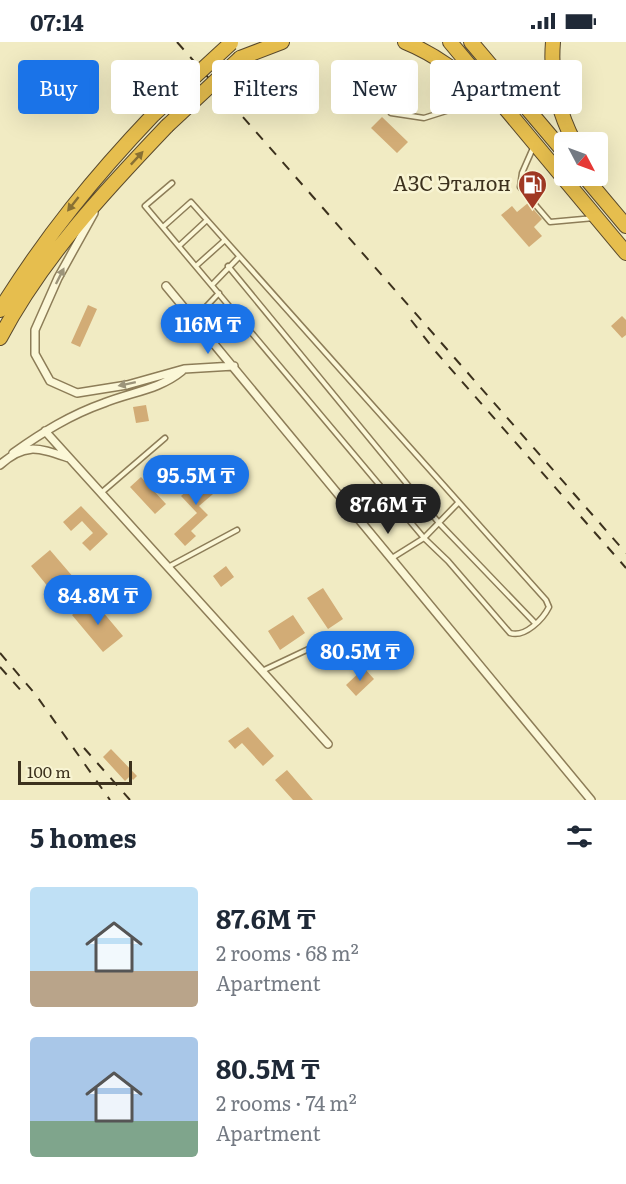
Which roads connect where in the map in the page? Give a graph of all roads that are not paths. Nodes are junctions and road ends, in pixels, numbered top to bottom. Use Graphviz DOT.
graph roads {
  1 [pos="232,42"];
  2 [pos="257,42"];
  3 [pos="282,42"];
  4 [pos="405,42"];
  5 [pos="450,42"];
  6 [pos="471,42"];
  7 [pos="553,42"];
  8 [pos="240,58"];
  9 [pos="440,60"];
  10 [pos="398,114"];
  11 [pos="437,114"];
  12 [pos="507,114"];
  13 [pos="517,122"];
  14 [pos="570,132"];
  15 [pos="554,140"];
  16 [pos="535,144"];
  17 [pos="172,183"];
  18 [pos="593,186"];
  19 [pos="597,186"];
  20 [pos="109,188"];
  21 [pos="603,197"];
  22 [pos="596,218"];
  23 [pos="207,220"];
  24 [pos="626,226"];
  25 [pos="163,227"];
  26 [pos="225,240"];
  27 [pos="179,246"];
  28 [pos="626,253"];
  29 [pos="239,256"];
  30 [pos="196,266"];
  31 [pos="228,266"];
  32 [pos="212,285"];
  33 [pos="166,286"];
  34 [pos="219,292"];
  35 [pos="0,310"];
  36 [pos="198,325"];
  37 [pos="0,338"];
  38 [pos="234,366"];
  39 [pos="184,369"];
  40 [pos="45,431"];
  41 [pos="165,438"];
  42 [pos="13,453"];
  43 [pos="71,458"];
  44 [pos="0,465"];
  45 [pos="101,493"];
  46 [pos="458,503"];
  47 [pos="439,523"];
  48 [pos="237,530"];
  49 [pos="424,538"];
  50 [pos="391,559"];
  51 [pos="168,567"];
  52 [pos="534,622"];
  53 [pos="333,638"];
  54 [pos="262,671"];
  55 [pos="328,744"];
  56 [pos="591,800"];
  1 -- 35 [label="highway, one-way, bridge"];
  2 -- 8 [label="highway"];
  3 -- 8 [label="highway"];
  4 -- 9 [label="highway"];
  5 -- 13 [label="highway"];
  6 -- 15 [label="highway"];
  7 -- 14 [label="highway"];
  20 -- 8 [label="highway, one-way, bridge"];
  10 -- 11 [label="lane"];
  12 -- 13 [label="highway"];
  13 -- 16 [label="highway"];
  16 -- 22 [label="highway"];
  16 -- 22 [label="lane"];
  17 -- 25 [label="lane"];
  18 -- 21 [label="highway"];
  19 -- 21 [label="highway"];
  20 -- 37 [label="highway"];
  39 -- 20 [label="street, one-way"];
  21 -- 24 [label="highway"];
  22 -- 28 [label="highway"];
  23 -- 25 [label="lane"];
  23 -- 26 [label="lane"];
  23 -- 27 [label="lane"];
  25 -- 27 [label="lane"];
  26 -- 29 [label="lane"];
  26 -- 30 [label="lane"];
  27 -- 30 [label="lane"];
  29 -- 31 [label="lane"];
  29 -- 46 [label="lane"];
  30 -- 32 [label="lane"];
  31 -- 32 [label="lane"];
  31 -- 47 [label="lane"];
  32 -- 34 [label="lane"];
  33 -- 36 [label="street"];
  34 -- 36 [label="lane"];
  34 -- 49 [label="lane"];
  36 -- 38 [label="street"];
  38 -- 39 [label="street"];
  38 -- 50 [label="street"];
  39 -- 40 [label="street"];
  40 -- 42 [label="street"];
  40 -- 43 [label="street"];
  41 -- 45 [label="lane"];
  42 -- 43 [label="street"];
  42 -- 44 [label="street"];
  43 -- 45 [label="street"];
  45 -- 51 [label="street"];
  46 -- 47 [label="lane"];
  46 -- 52 [label="lane"];
  47 -- 49 [label="lane"];
  47 -- 52 [label="lane"];
  48 -- 51 [label="lane"];
  49 -- 50 [label="lane"];
  49 -- 52 [label="lane"];
  50 -- 56 [label="street"];
  51 -- 54 [label="street"];
  53 -- 54 [label="lane"];
  54 -- 55 [label="street"];
}
